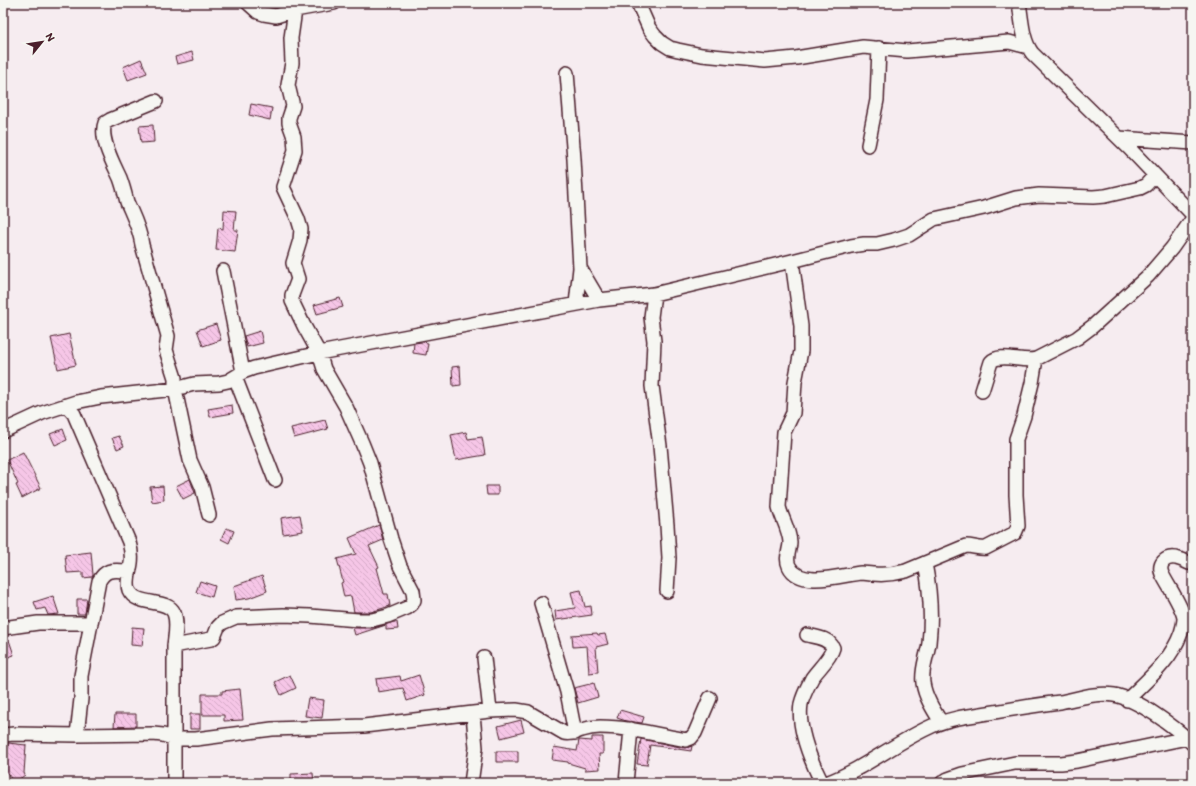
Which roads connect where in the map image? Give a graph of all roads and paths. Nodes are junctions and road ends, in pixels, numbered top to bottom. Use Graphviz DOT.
graph roads {
  1 [pos="248,3"];
  2 [pos="334,3"];
  3 [pos="638,3"];
  4 [pos="1019,3"];
  5 [pos="295,10"];
  6 [pos="1023,28"];
  7 [pos="1009,42"];
  8 [pos="1028,47"];
  9 [pos="879,48"];
  10 [pos="566,73"];
  11 [pos="156,101"];
  12 [pos="1119,138"];
  13 [pos="1151,140"];
  14 [pos="1193,144"];
  15 [pos="868,145"];
  16 [pos="1140,159"];
  17 [pos="1155,175"];
  18 [pos="1193,216"];
  19 [pos="792,261"];
  20 [pos="580,268"];
  21 [pos="223,271"];
  22 [pos="654,294"];
  23 [pos="599,300"];
  24 [pos="576,304"];
  25 [pos="319,353"];
  26 [pos="1036,359"];
  27 [pos="239,374"];
  28 [pos="175,389"];
  29 [pos="982,391"];
  30 [pos="72,407"];
  31 [pos="3,431"];
  32 [pos="276,480"];
  33 [pos="210,515"];
  34 [pos="926,563"];
  35 [pos="1189,563"];
  36 [pos="129,571"];
  37 [pos="667,591"];
  38 [pos="541,603"];
  39 [pos="91,623"];
  40 [pos="3,628"];
  41 [pos="807,635"];
  42 [pos="174,646"];
  43 [pos="484,658"];
  44 [pos="710,698"];
  45 [pos="1127,700"];
  46 [pos="490,711"];
  47 [pos="473,714"];
  48 [pos="941,722"];
  49 [pos="630,730"];
  50 [pos="575,733"];
  51 [pos="3,734"];
  52 [pos="76,735"];
  53 [pos="174,739"];
  54 [pos="1190,741"];
  55 [pos="174,783"];
  56 [pos="471,783"];
  57 [pos="626,783"];
  58 [pos="822,783"];
  59 [pos="826,783"];
  60 [pos="942,783"];
  1 -- 5 [label="street"];
  2 -- 5 [label="street"];
  3 -- 9 [label="street"];
  4 -- 6 [label="street"];
  5 -- 25 [label="street"];
  6 -- 7 [label="street"];
  6 -- 8 [label="street"];
  7 -- 8 [label="street"];
  7 -- 9 [label="street"];
  8 -- 12 [label="street"];
  9 -- 15 [label="street"];
  10 -- 20 [label="street"];
  11 -- 28 [label="street"];
  12 -- 13 [label="street"];
  12 -- 16 [label="street"];
  13 -- 14 [label="street"];
  13 -- 16 [label="street"];
  16 -- 17 [label="street"];
  17 -- 18 [label="street"];
  17 -- 19 [label="street"];
  18 -- 26 [label="street"];
  19 -- 22 [label="street"];
  19 -- 34 [label="street"];
  20 -- 23 [label="street"];
  20 -- 24 [label="street"];
  21 -- 27 [label="street"];
  22 -- 23 [label="street"];
  22 -- 37 [label="street"];
  23 -- 24 [label="street"];
  24 -- 25 [label="street"];
  25 -- 27 [label="street"];
  25 -- 42 [label="street"];
  26 -- 29 [label="street"];
  26 -- 34 [label="street"];
  27 -- 28 [label="street"];
  27 -- 32 [label="street"];
  28 -- 30 [label="street"];
  28 -- 33 [label="street"];
  30 -- 31 [label="street"];
  30 -- 36 [label="street"];
  34 -- 48 [label="street"];
  35 -- 45 [label="street"];
  36 -- 39 [label="street"];
  36 -- 42 [label="street"];
  38 -- 50 [label="street"];
  39 -- 40 [label="street"];
  39 -- 52 [label="street"];
  41 -- 58 [label="street"];
  42 -- 53 [label="street"];
  43 -- 46 [label="street"];
  44 -- 49 [label="street"];
  45 -- 48 [label="street"];
  45 -- 54 [label="street"];
  46 -- 47 [label="street"];
  46 -- 50 [label="street"];
  47 -- 53 [label="street"];
  47 -- 56 [label="street"];
  48 -- 59 [label="street"];
  49 -- 50 [label="street"];
  49 -- 57 [label="street"];
  51 -- 52 [label="street"];
  52 -- 53 [label="street"];
  53 -- 55 [label="street"];
  54 -- 60 [label="street"];
}
